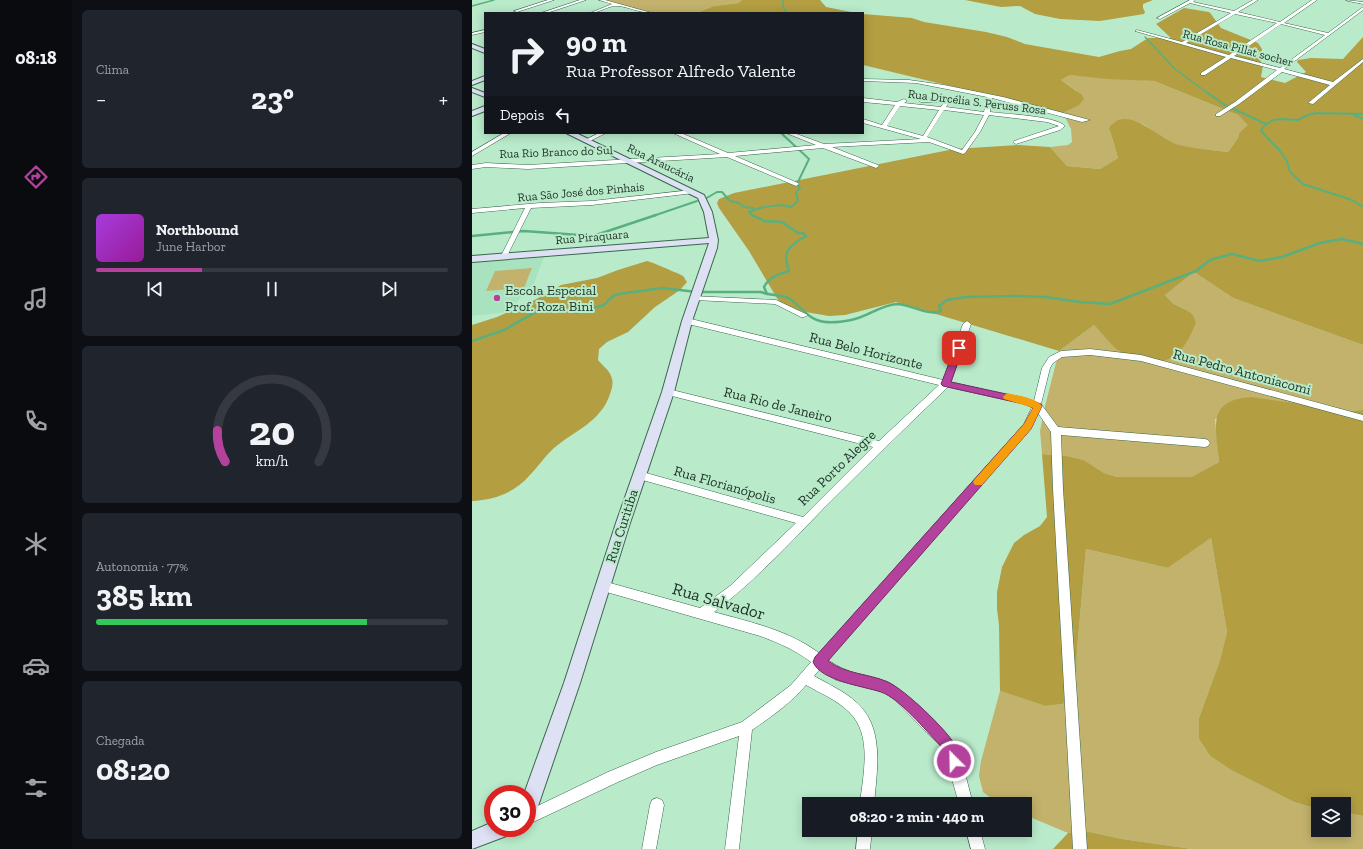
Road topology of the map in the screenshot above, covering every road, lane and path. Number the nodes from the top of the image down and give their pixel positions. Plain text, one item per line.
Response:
1 (552, 0) edge
2 (584, 0) edge
3 (601, 0) edge
4 (1256, 0) edge
5 (1314, 0) edge
6 (1348, 0) edge
7 (1191, 1) edge
8 (1363, 3) edge
9 (616, 4) junction
10 (1363, 8) edge
11 (516, 11) dead end
12 (546, 12) edge
13 (595, 12) edge
14 (646, 12) edge
15 (1234, 12) junction
16 (1159, 18) dead end
17 (1282, 23) junction
18 (484, 31) edge
19 (1137, 31) dead end
20 (472, 34) edge
21 (1328, 34) junction
22 (1183, 43) junction
23 (472, 46) edge
24 (484, 51) edge
25 (1231, 56) junction
26 (1363, 60) edge
27 (1281, 70) junction
28 (1203, 74) dead end
29 (484, 78) edge
30 (864, 80) edge
31 (472, 83) edge
32 (1333, 84) junction
33 (472, 90) edge
34 (484, 95) edge
35 (990, 96) junction
36 (864, 100) edge
37 (900, 103) junction
38 (1311, 103) dead end
39 (484, 108) edge
40 (943, 108) junction
41 (472, 114) edge
42 (988, 114) junction
43 (1218, 115) dead end
44 (1088, 120) dead end
45 (864, 121) edge
46 (884, 126) junction
47 (506, 134) edge
48 (572, 134) edge
49 (601, 134) edge
50 (678, 134) edge
51 (792, 134) edge
52 (926, 139) junction
53 (586, 141) junction
54 (1016, 142) dead end
55 (824, 146) junction
56 (472, 154) edge
57 (728, 155) junction
58 (628, 161) junction
59 (876, 166) dead end
60 (472, 167) edge
61 (796, 184) dead end
62 (692, 192) junction
63 (529, 206) junction
64 (472, 211) edge
65 (714, 240) junction
66 (504, 256) junction
67 (472, 259) edge
68 (695, 298) junction
69 (804, 315) dead end
70 (687, 321) junction
71 (967, 324) dead end
72 (946, 384) junction
73 (668, 392) junction
74 (1038, 406) junction
75 (1363, 418) edge
76 (1056, 431) junction
77 (1205, 443) dead end
78 (881, 445) junction
79 (639, 475) junction
80 (803, 521) junction
81 (603, 586) junction
82 (701, 614) junction
83 (819, 662) junction
84 (805, 678) junction
85 (746, 727) junction
86 (536, 785) edge
87 (867, 797) edge
88 (964, 797) edge
89 (657, 805) dead end
90 (536, 814) edge
91 (484, 835) edge
92 (864, 837) edge
93 (975, 837) edge
94 (472, 840) edge
95 (649, 849) edge
96 (732, 849) edge
97 (863, 849) edge
98 (978, 849) edge
99 (1080, 849) edge

1 - 11 street
2 - 12 street
3 - 9 street
4 - 15 street
5 - 17 street
6 - 8 street
7 - 15 street
7 - 16 street
9 - 13 street
9 - 14 street
10 - 21 street
15 - 17 street
15 - 22 street
17 - 21 street
17 - 25 street
18 - 20 street
19 - 22 street, Rua Rosa Pillat socher
21 - 27 street
22 - 25 street, Rua Rosa Pillat socher
23 - 24 street
25 - 27 street, Rua Rosa Pillat socher
25 - 28 street
26 - 32 street
27 - 32 street, Rua Rosa Pillat socher
27 - 43 street
29 - 31 street
30 - 35 street
32 - 38 street
33 - 34 street
35 - 42 street
35 - 44 street
36 - 37 street, Rua Dircélia S. Peruss Rosa
37 - 40 street, Rua Dircélia S. Peruss Rosa
37 - 40 street
37 - 46 street
39 - 41 street
40 - 42 street, Rua Dircélia S. Peruss Rosa
40 - 52 street
42 - 52 street
42 - 54 street, Rua Dircélia S. Peruss Rosa
45 - 46 street
46 - 52 street
47 - 56 street
48 - 53 street, Rua Araucária
49 - 53 street
50 - 57 street
51 - 55 street
52 - 55 street, Rua Rio Branco do Sul
53 - 58 street, Rua Araucária
55 - 57 street, Rua Rio Branco do Sul
55 - 59 street
57 - 58 street, Rua Rio Branco do Sul
57 - 61 street
58 - 60 street, Rua Rio Branco do Sul
58 - 62 street, Rua Araucária
62 - 63 street, Rua São José dos Pinhais
62 - 65 street, Rua Araucária
63 - 64 street, Rua São José dos Pinhais
63 - 66 street
65 - 66 street, Rua Piraquara
65 - 68 street, Rua Curitiba
66 - 67 street, Rua Piraquara
68 - 69 street
68 - 70 street, Rua Curitiba
70 - 72 street, Rua Belo Horizonte
70 - 73 street, Rua Curitiba
71 - 72 street, Rua Porto Alegre
72 - 74 street, Rua Belo Horizonte
72 - 78 street, Rua Porto Alegre
73 - 78 street, Rua Rio de Janeiro
73 - 79 street, Rua Curitiba
74 - 75 street, Rua Pedro Antoniacomi
74 - 76 street
74 - 83 street, Rua Pedro Antoniacomi
76 - 77 street
76 - 99 street
78 - 80 street, Rua Porto Alegre
79 - 80 street, Rua Florianópolis
79 - 81 street, Rua Curitiba
80 - 82 street, Rua Porto Alegre
81 - 82 street, Rua Salvador
81 - 86 street, Rua Curitiba
82 - 83 street, Rua Salvador
83 - 84 street, Rua Pedro Antoniacomi
83 - 88 street, Rua Salvador
84 - 85 street, Rua Pedro Antoniacomi
84 - 87 street
85 - 90 street, Rua Pedro Antoniacomi
85 - 96 street
89 - 95 street
91 - 94 street
92 - 97 street
93 - 98 street

